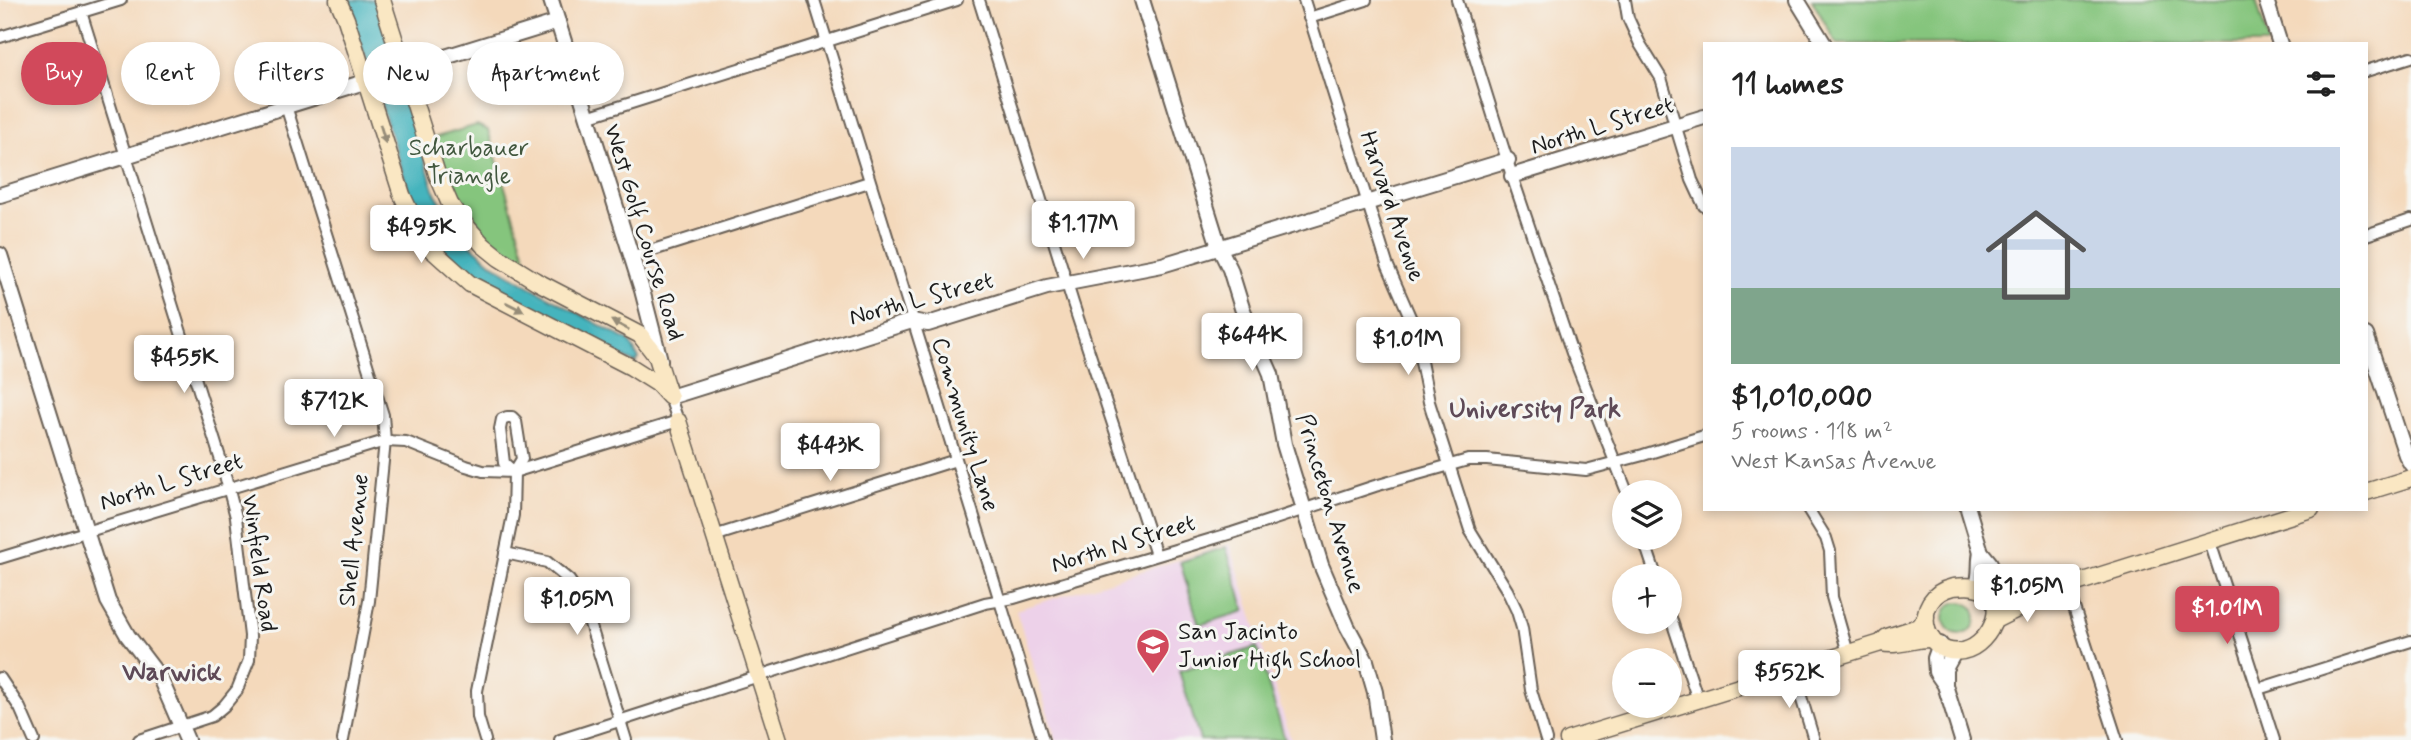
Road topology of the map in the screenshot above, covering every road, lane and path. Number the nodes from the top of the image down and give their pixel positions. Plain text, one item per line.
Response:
1 (121, 0) edge
2 (338, 0) edge
3 (382, 0) edge
4 (551, 0) edge
5 (814, 0) edge
6 (957, 0) edge
7 (979, 0) edge
8 (1142, 0) edge
9 (1304, 0) edge
10 (1366, 0) edge
11 (1457, 0) edge
12 (1625, 0) edge
13 (1797, 0) edge
14 (2266, 0) edge
15 (81, 12) junction
16 (1309, 18) junction
17 (558, 22) junction
18 (0, 37) edge
19 (393, 42) edge
20 (1823, 42) edge
21 (2279, 42) edge
22 (827, 43) junction
23 (453, 55) edge
24 (2411, 57) edge
25 (363, 65) edge
26 (2368, 70) edge
27 (363, 83) edge
28 (376, 105) edge
29 (413, 105) edge
30 (286, 106) junction
31 (587, 117) junction
32 (1703, 117) edge
33 (1676, 126) junction
34 (126, 156) junction
35 (1508, 160) junction
36 (1512, 176) junction
37 (869, 182) junction
38 (0, 195) edge
39 (1367, 203) junction
40 (1703, 204) edge
41 (2411, 220) edge
42 (2368, 234) edge
43 (1219, 247) junction
44 (0, 255) edge
45 (631, 257) junction
46 (1067, 282) junction
47 (912, 321) junction
48 (2368, 341) edge
49 (670, 397) junction
50 (678, 421) junction
51 (1703, 436) edge
52 (384, 441) junction
53 (956, 460) junction
54 (1617, 461) junction
55 (2411, 464) edge
56 (1449, 466) junction
57 (514, 472) junction
58 (2411, 478) edge
59 (1623, 480) edge
60 (228, 487) junction
61 (2368, 491) edge
62 (1304, 508) junction
63 (1809, 511) edge
64 (1969, 511) edge
65 (2305, 511) edge
66 (87, 531) junction
67 (714, 536) junction
68 (2210, 542) junction
69 (1981, 552) junction
70 (505, 553) junction
71 (1156, 555) junction
72 (0, 558) edge
73 (2067, 586) junction
74 (1976, 587) junction
75 (2032, 595) junction
76 (1993, 598) junction
77 (999, 601) junction
78 (1926, 617) junction
79 (1995, 620) junction
80 (1676, 634) edge
81 (2411, 641) edge
82 (1881, 643) junction
83 (1942, 645) junction
84 (1847, 653) junction
85 (1793, 670) junction
86 (0, 678) edge
87 (759, 678) junction
88 (2259, 689) junction
89 (1698, 700) junction
90 (620, 721) junction
91 (184, 733) edge
92 (1040, 739) edge
93 (34, 740) edge
94 (139, 740) edge
95 (344, 740) edge
96 (485, 740) edge
97 (559, 740) edge
98 (626, 740) edge
99 (779, 740) edge
100 (1382, 740) edge
101 (1546, 740) edge
102 (1569, 740) edge
103 (1814, 740) edge
104 (1962, 740) edge
105 (2117, 740) edge
106 (2274, 740) edge

1 - 15 street
2 - 25 main road
3 - 19 main road
4 - 17 street, West Golf Course Road
5 - 22 street, Community Lane
6 - 22 street
7 - 46 street
8 - 43 street, Princeton Avenue
9 - 16 street, Harvard Avenue
10 - 16 street
11 - 35 street
12 - 33 street
13 - 20 street
14 - 21 street
15 - 18 street
15 - 34 street, Winfield Road
16 - 39 street, Harvard Avenue
17 - 23 street
17 - 31 street, West Golf Course Road
22 - 31 street
22 - 37 street, Community Lane
24 - 26 street
27 - 30 street
28 -> 49 main road
49 -> 29 main road
30 - 34 street
30 - 52 street, Shell Avenue
31 - 45 street, West Golf Course Road
32 - 33 street, North L Street
33 - 36 street, North L Street
33 - 40 street
34 - 38 street
34 - 60 street, Winfield Road
35 - 36 street
35 - 39 street, North L Street
36 - 54 street
37 - 45 street
37 - 47 street, Community Lane
39 - 43 street, North L Street
39 - 56 street, Harvard Avenue
41 - 42 street
43 - 46 street, North L Street
43 - 62 street, Princeton Avenue
44 - 66 street
45 - 49 street, West Golf Course Road
46 - 47 street, North L Street
46 - 71 street
47 - 49 street, North L Street
47 - 53 street, Community Lane
48 - 55 street
49 - 50 street
50 - 57 street, North L Street
50 - 67 main road
51 - 54 street, North N Street
52 - 57 street, North L Street
52 - 60 street, North L Street
52 - 95 street, Shell Avenue
53 - 67 street
53 - 77 street, Community Lane
54 - 56 street, North N Street
54 - 59 street
56 - 62 street, North N Street
56 - 101 street, Harvard Avenue
57 - 70 street
58 - 61 main road
60 - 66 street, North L Street
60 - 91 street, Winfield Road
62 - 71 street, North N Street
62 - 100 street, Princeton Avenue
63 - 84 street
64 - 69 street
65 - 68 main road
66 - 72 street, North L Street
66 - 91 street
67 - 87 main road
68 - 73 main road
68 - 88 street
69 - 74 street
69 - 76 street
70 - 90 street
70 - 96 street
71 - 77 street, North N Street
73 - 75 main road
73 - 105 street
74 - 76 main road
74 - 78 main road
75 - 76 main road
75 - 79 main road
76 - 79 main road
77 - 87 street, North N Street
77 - 92 street, Community Lane
78 - 82 main road
78 - 83 main road
79 - 83 main road
80 - 89 street
81 - 88 street
82 - 83 main road
82 - 84 main road
83 - 104 street
84 - 85 main road
85 - 89 main road
85 - 103 street
86 - 93 street
87 - 90 street, North N Street
87 - 99 main road
88 - 106 street
89 - 102 main road
90 - 97 street, North N Street
90 - 98 street
91 - 94 street, Winfield Road

